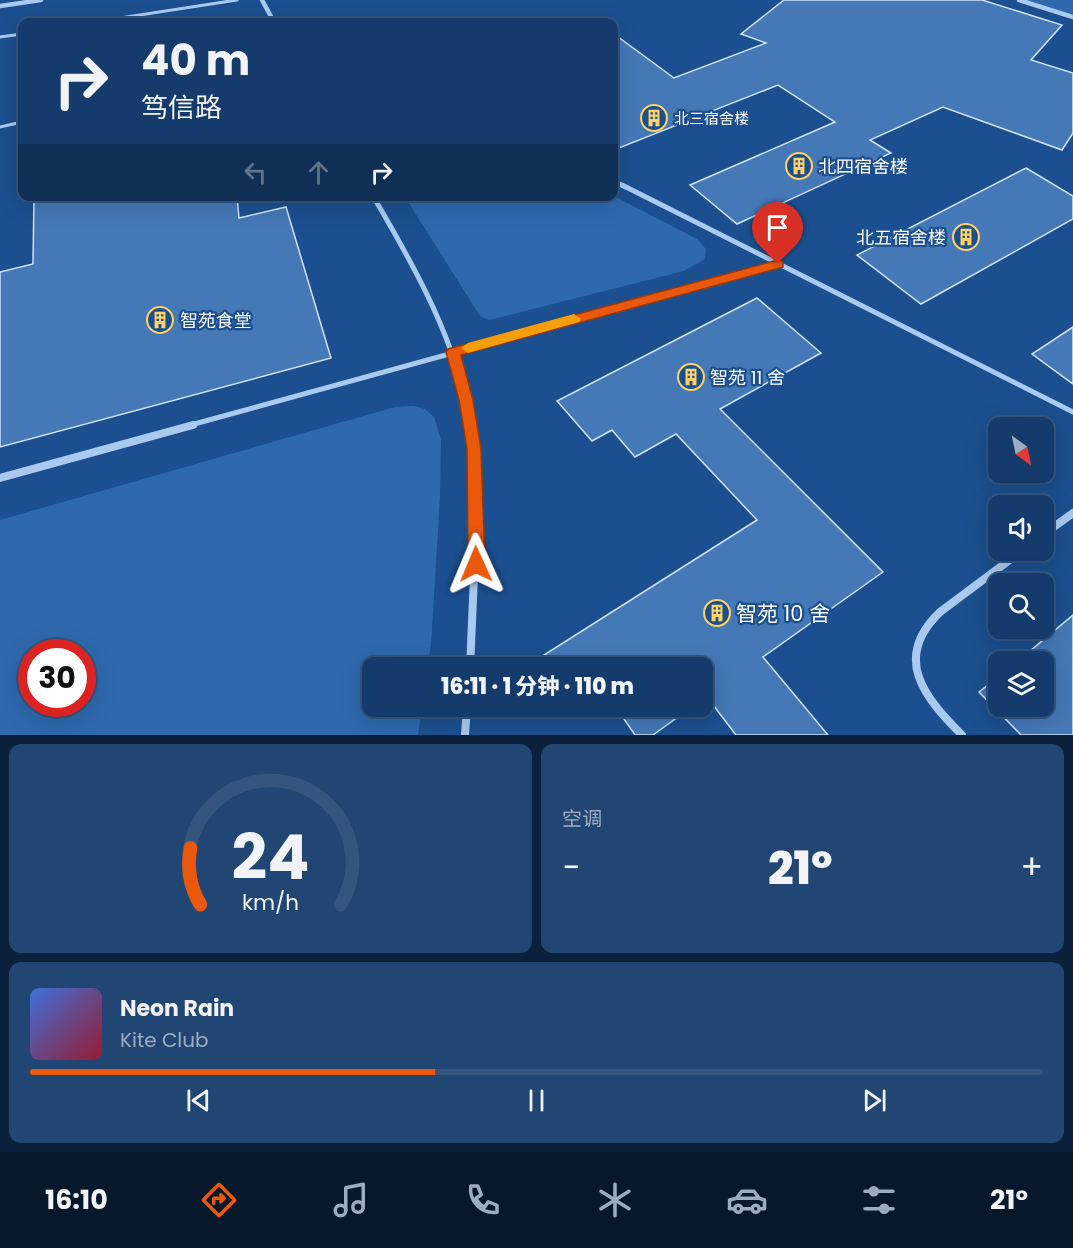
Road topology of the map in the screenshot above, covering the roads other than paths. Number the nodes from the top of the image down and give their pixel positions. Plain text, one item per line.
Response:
1 (41, 0) edge
2 (237, 0) edge
3 (262, 0) edge
4 (1019, 0) edge
5 (0, 6) edge
6 (1073, 17) edge
7 (120, 18) edge
8 (272, 18) edge
9 (18, 35) edge
10 (0, 37) edge
11 (18, 124) edge
12 (0, 127) edge
13 (618, 183) edge
14 (376, 201) edge
15 (778, 264) junction
16 (453, 352) junction
17 (1073, 412) edge
18 (0, 478) edge
19 (1073, 513) edge
20 (1054, 527) edge
21 (1008, 561) edge
22 (471, 657) edge
23 (466, 717) edge
24 (465, 735) edge
25 (962, 735) edge

1 - 5 street
2 - 7 lane
3 - 8 street
4 - 6 street
9 - 10 lane
11 - 12 lane
13 - 15 street
14 - 16 street
15 - 16 street
15 - 17 street
16 - 18 street
16 - 22 street
19 - 20 street
21 - 25 street
23 - 24 street

